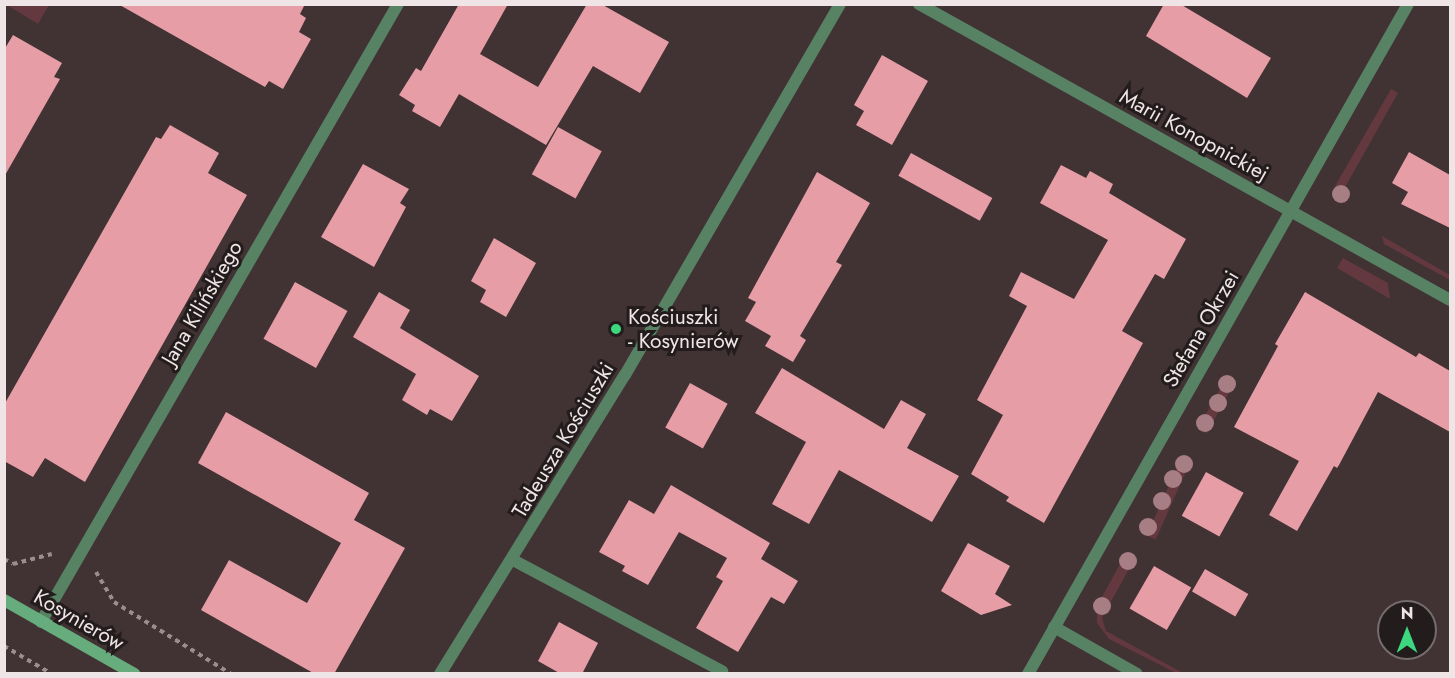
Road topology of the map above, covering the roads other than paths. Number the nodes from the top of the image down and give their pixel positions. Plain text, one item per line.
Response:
1 (398, 4) edge
2 (840, 4) edge
3 (919, 4) edge
4 (1408, 4) edge
5 (1290, 211) junction
6 (1450, 300) edge
7 (513, 560) junction
8 (4, 600) edge
9 (41, 622) junction
10 (1054, 627) junction
11 (722, 671) dead end
12 (134, 674) edge
13 (440, 674) edge
14 (1028, 674) edge
15 (1137, 674) edge

1 - 9 street, Jana Kilińskiego
2 - 7 street, Tadeusza Kościuszki
3 - 5 street, Marii Konopnickiej
4 - 5 street, Stefana Okrzei
5 - 6 street, Marii Konopnickiej
5 - 10 street, Stefana Okrzei
7 - 11 street
7 - 13 street, Tadeusza Kościuszki
8 - 9 main road, Kosynierów
9 - 12 main road, Kosynierów
10 - 14 street, Stefana Okrzei
10 - 15 street

